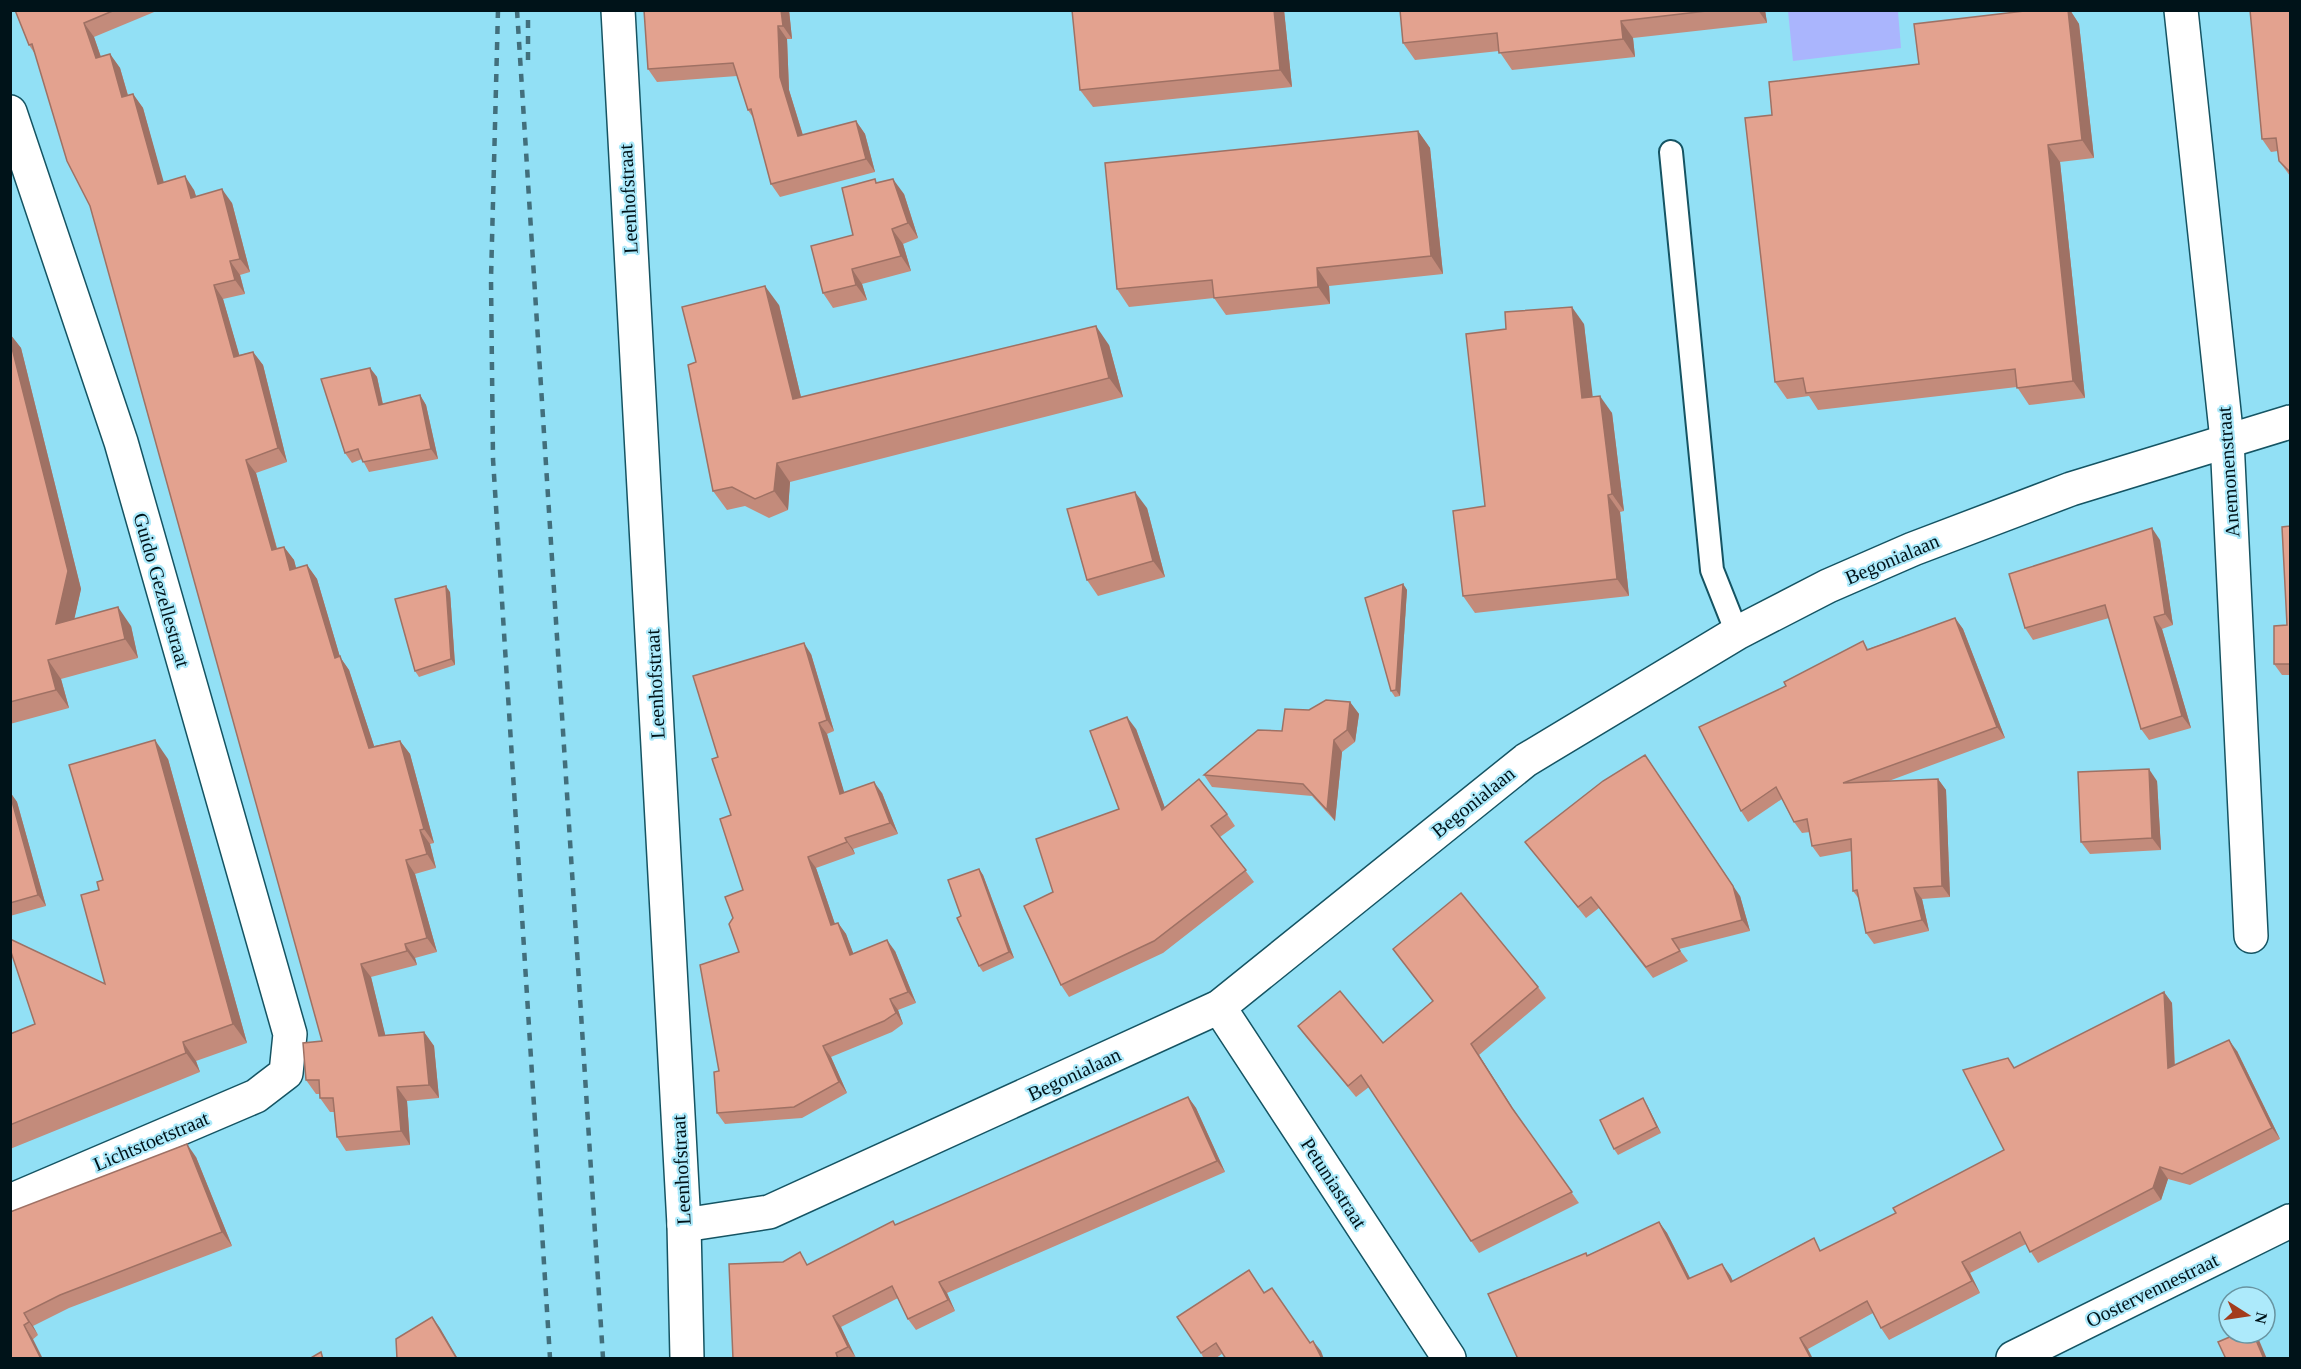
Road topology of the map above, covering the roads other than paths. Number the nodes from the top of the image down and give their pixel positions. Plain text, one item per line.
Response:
1 (618, 10) edge
2 (2181, 10) edge
3 (10, 112) edge
4 (1671, 152) dead end
5 (2290, 422) edge
6 (2228, 440) junction
7 (1737, 633) junction
8 (2251, 936) dead end
9 (1219, 1007) junction
10 (286, 1073) joint
11 (10, 1201) edge
12 (2290, 1221) edge
13 (684, 1225) junction
14 (687, 1359) edge
15 (1449, 1359) edge
16 (2013, 1359) edge

1 - 13 street, Leenhofstraat
2 - 6 street, Anemonenstraat
3 - 10 street, Guido Gezellestraat
4 - 7 lane
5 - 6 street, Begonialaan
6 - 7 street, Begonialaan
6 - 8 street, Anemonenstraat
7 - 9 street, Begonialaan
9 - 13 street, Begonialaan
9 - 15 street, Petuniastraat
10 - 11 street, Lichtstoetstraat
12 - 16 street, Oostervennestraat
13 - 14 street, Leenhofstraat

